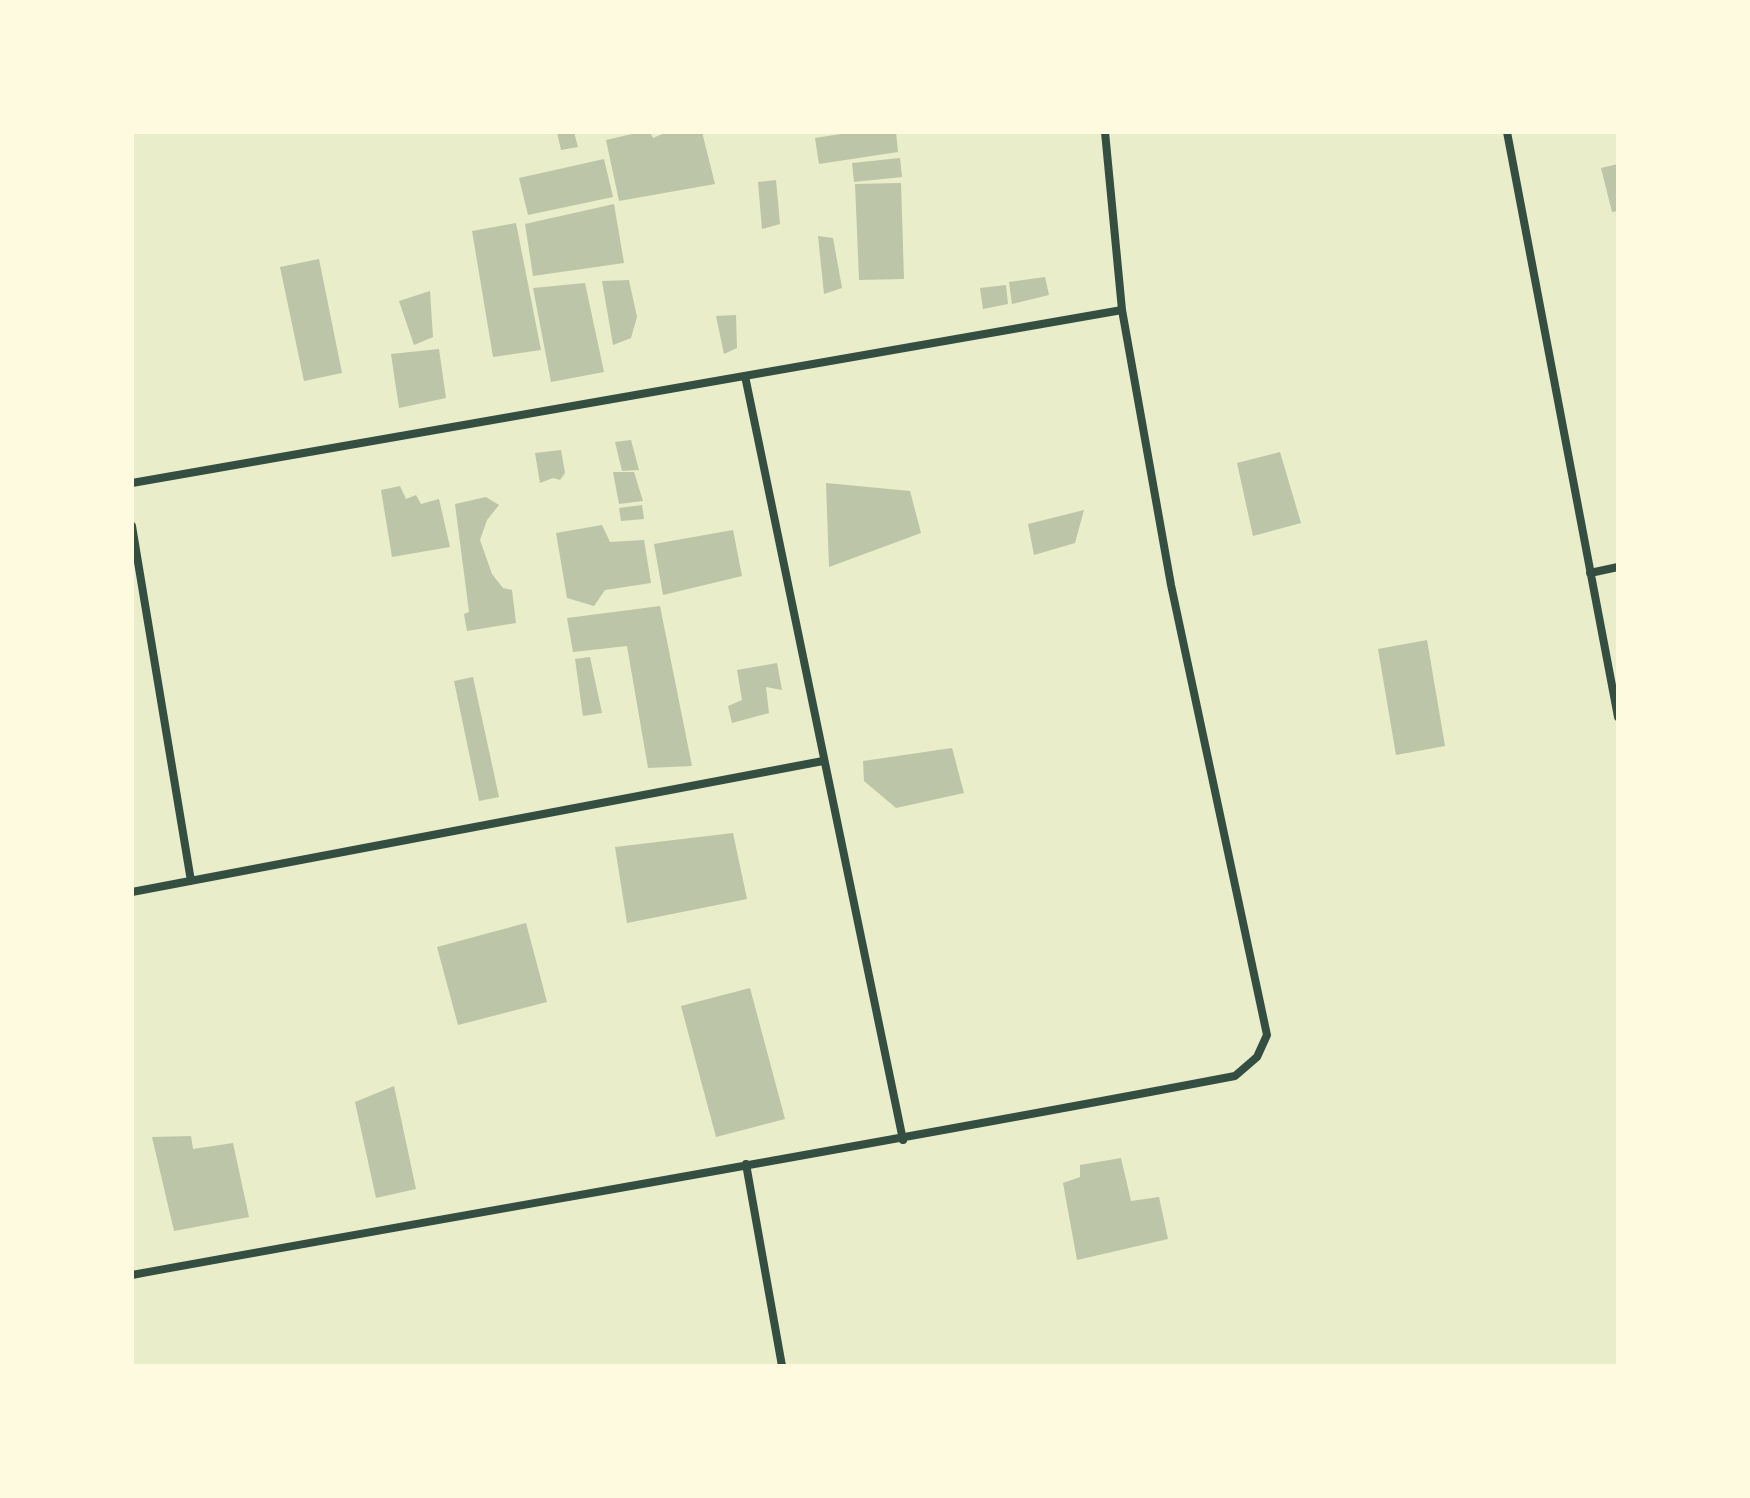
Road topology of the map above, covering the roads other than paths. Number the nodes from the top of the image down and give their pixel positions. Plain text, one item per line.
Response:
1 (1105, 132) edge
2 (1507, 132) edge
3 (1122, 310) junction
4 (745, 376) junction
5 (132, 483) edge
6 (132, 526) edge
7 (1618, 567) edge
8 (1590, 573) junction
9 (1618, 717) edge
10 (823, 761) junction
11 (191, 881) junction
12 (132, 892) edge
13 (903, 1140) junction
14 (746, 1164) junction
15 (132, 1275) edge
16 (782, 1366) edge

1 - 3 street
2 - 8 street
3 - 4 street
3 - 13 street
4 - 5 street
4 - 10 street
6 - 11 street
7 - 8 street
8 - 9 street
10 - 11 street
10 - 13 street
11 - 12 street
13 - 14 street
14 - 15 street
14 - 16 street

